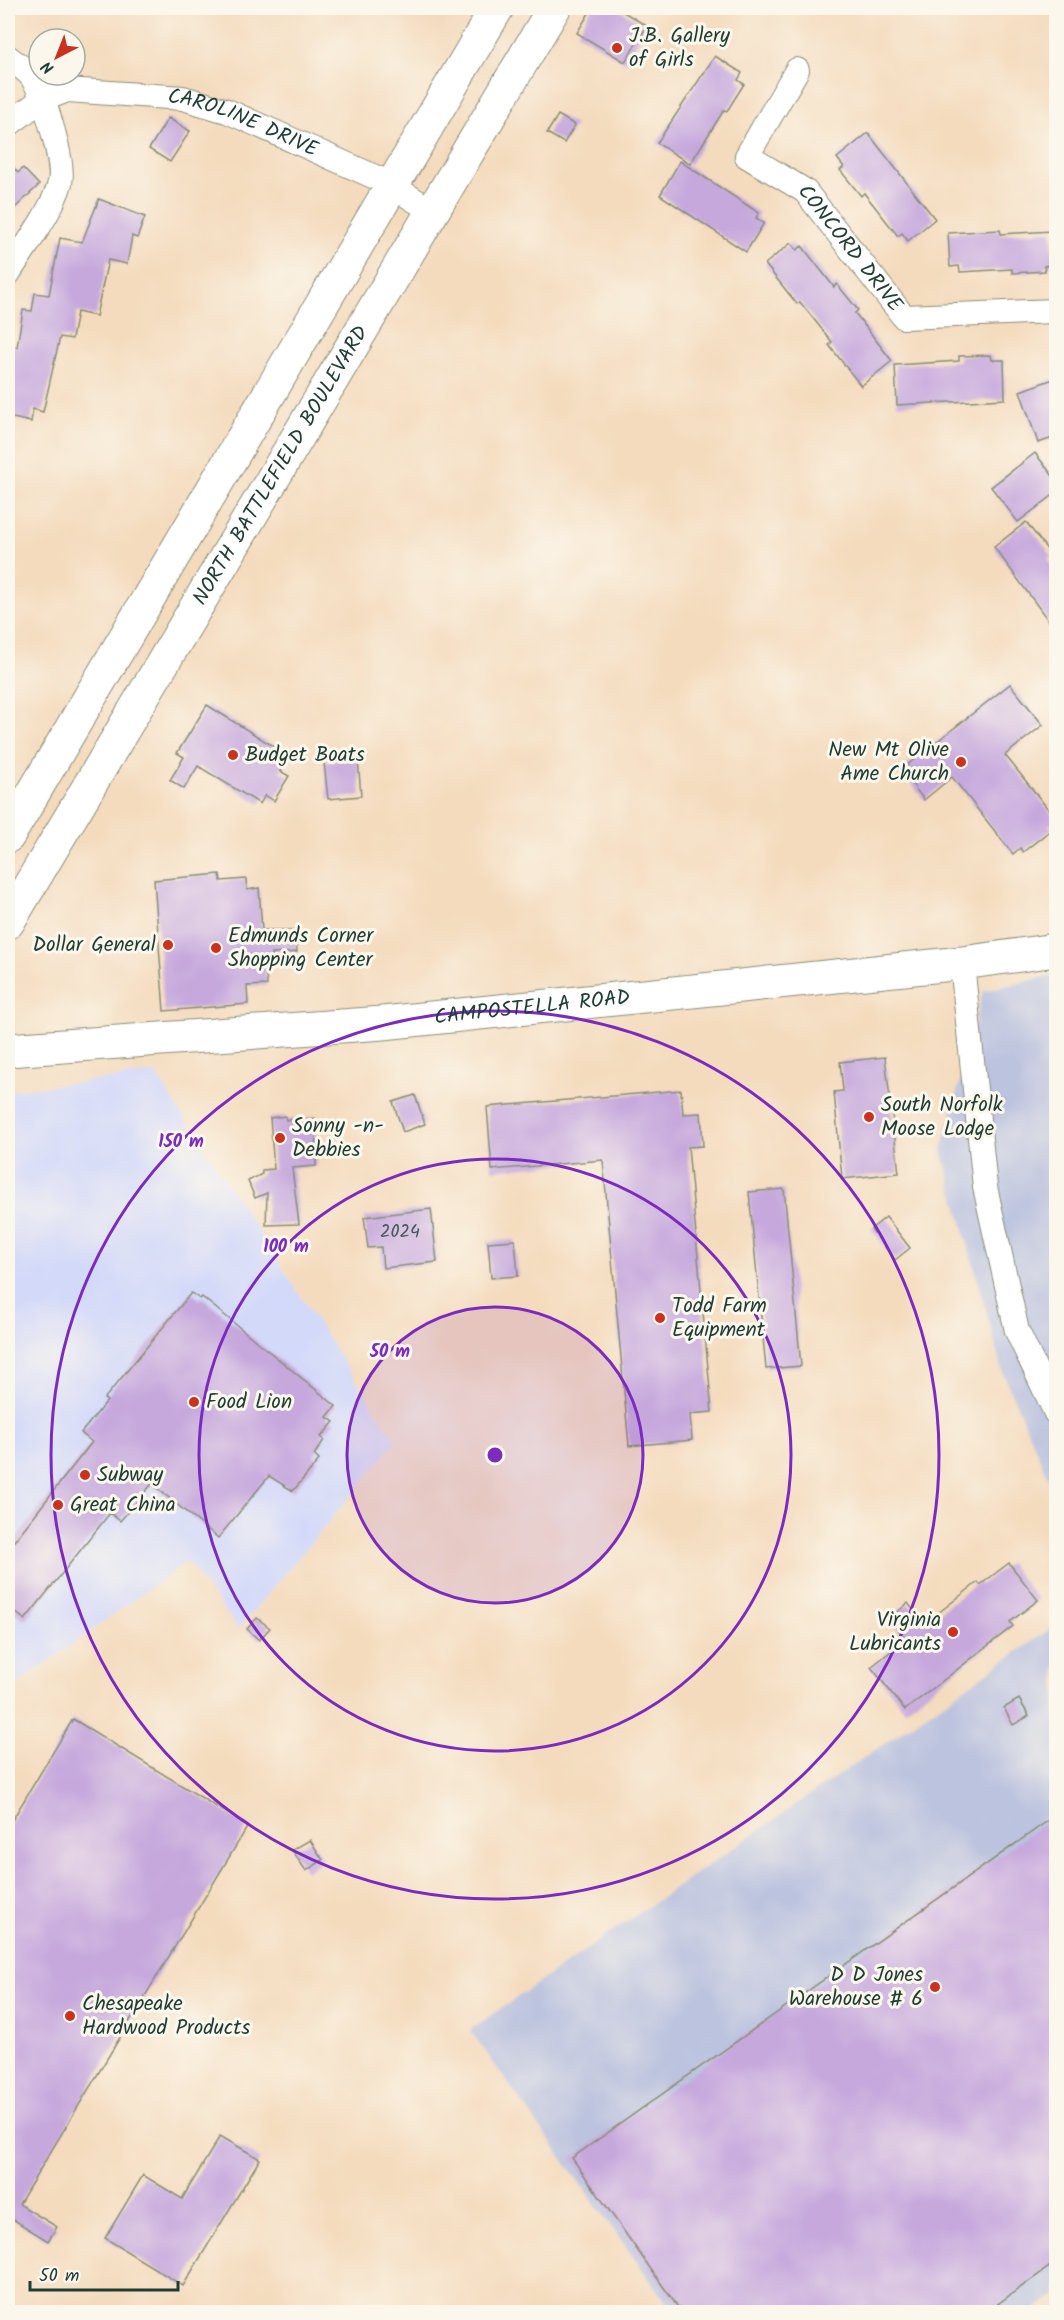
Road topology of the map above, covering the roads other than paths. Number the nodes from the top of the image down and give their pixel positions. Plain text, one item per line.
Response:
1 (497, 8) edge
2 (554, 8) edge
3 (8, 57) edge
4 (797, 70) dead end
5 (41, 100) junction
6 (8, 125) edge
7 (391, 184) junction
8 (432, 211) junction
9 (8, 274) edge
10 (1056, 311) edge
11 (8, 836) edge
12 (8, 922) edge
13 (1056, 950) edge
14 (963, 963) junction
15 (8, 1050) edge
16 (1056, 1413) edge

1 - 7 main road
2 - 8 main road, NORTH BATTLEFIELD BOULEVARD
3 - 5 street
4 - 10 street, CONCORD DRIVE
5 - 6 street, CAROLINE DRIVE
5 - 7 street, CAROLINE DRIVE
5 - 9 street
7 - 8 street, CAROLINE DRIVE
7 - 11 main road
8 - 12 main road, NORTH BATTLEFIELD BOULEVARD
13 - 14 main road, CAMPOSTELLA ROAD
14 - 15 main road, CAMPOSTELLA ROAD
14 - 16 street

